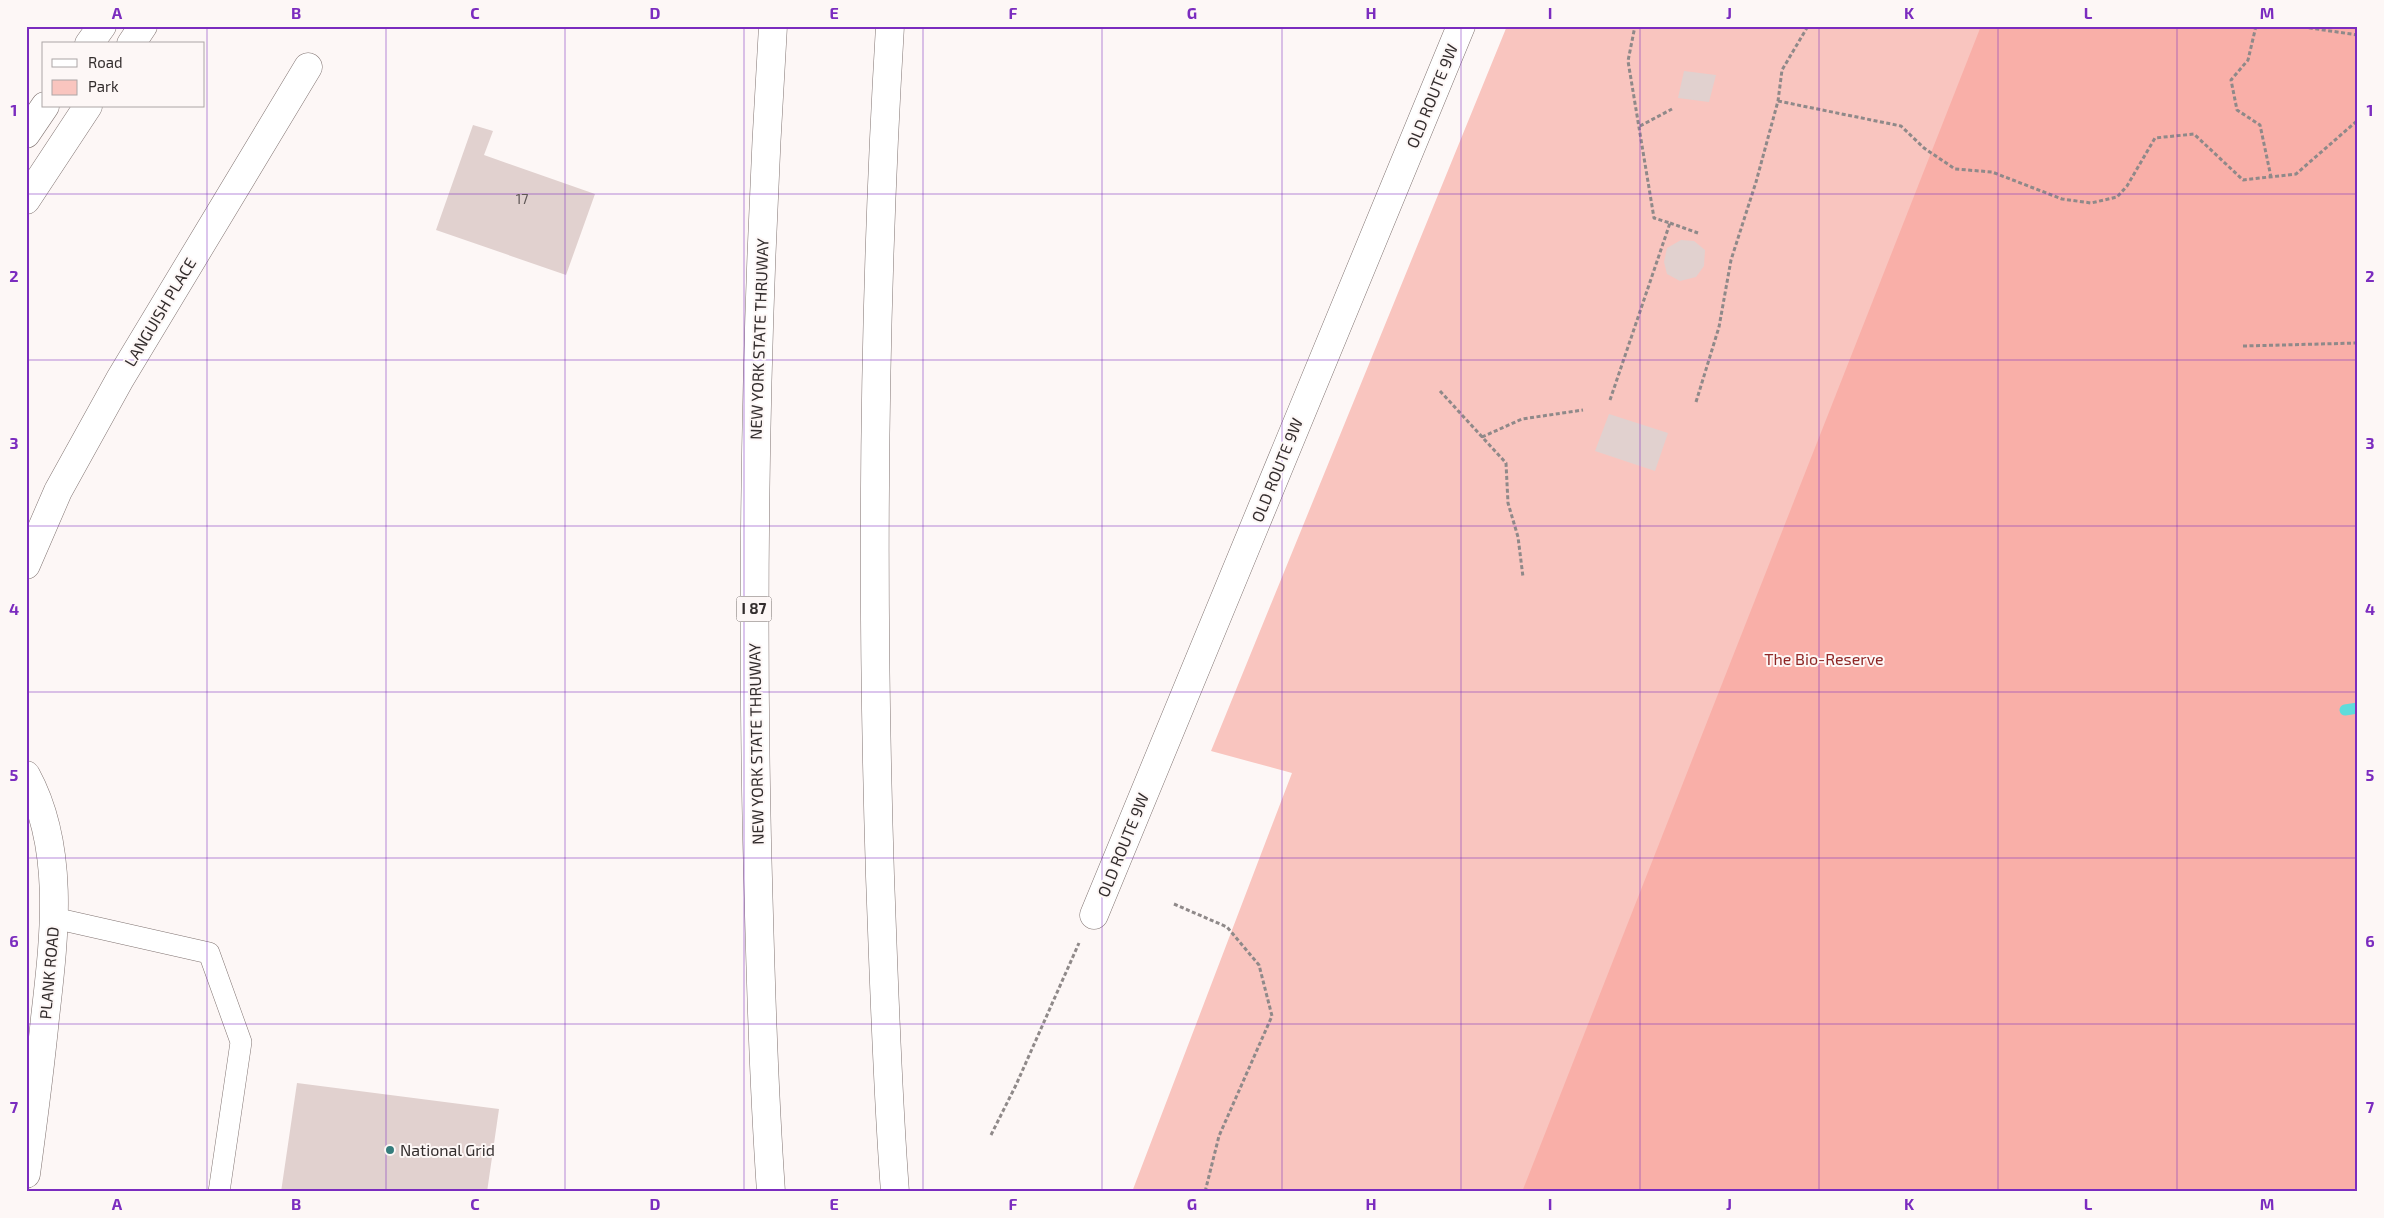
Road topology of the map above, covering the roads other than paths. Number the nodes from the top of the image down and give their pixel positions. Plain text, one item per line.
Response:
1 (102, 26) edge
2 (143, 26) edge
3 (773, 26) edge
4 (890, 26) edge
5 (1461, 26) edge
6 (90, 42) edge
7 (132, 42) edge
8 (308, 67) dead end
9 (44, 108) edge
10 (87, 108) edge
11 (26, 134) edge
12 (26, 200) edge
13 (26, 565) edge
14 (26, 774) edge
15 (1094, 915) road end
16 (54, 918) junction
17 (26, 1174) edge
18 (219, 1192) edge
19 (771, 1192) edge
20 (895, 1192) edge

1 - 6 main road
2 - 7 main road
3 - 19 main road, NEW YORK STATE THRUWAY / I 87
4 - 20 main road
5 - 15 main road, OLD ROUTE 9W
8 - 13 main road, LANGUISH PLACE
9 - 11 main road
10 - 12 main road
14 - 16 main road, PLANK ROAD
16 - 17 main road, PLANK ROAD
16 - 18 lane

